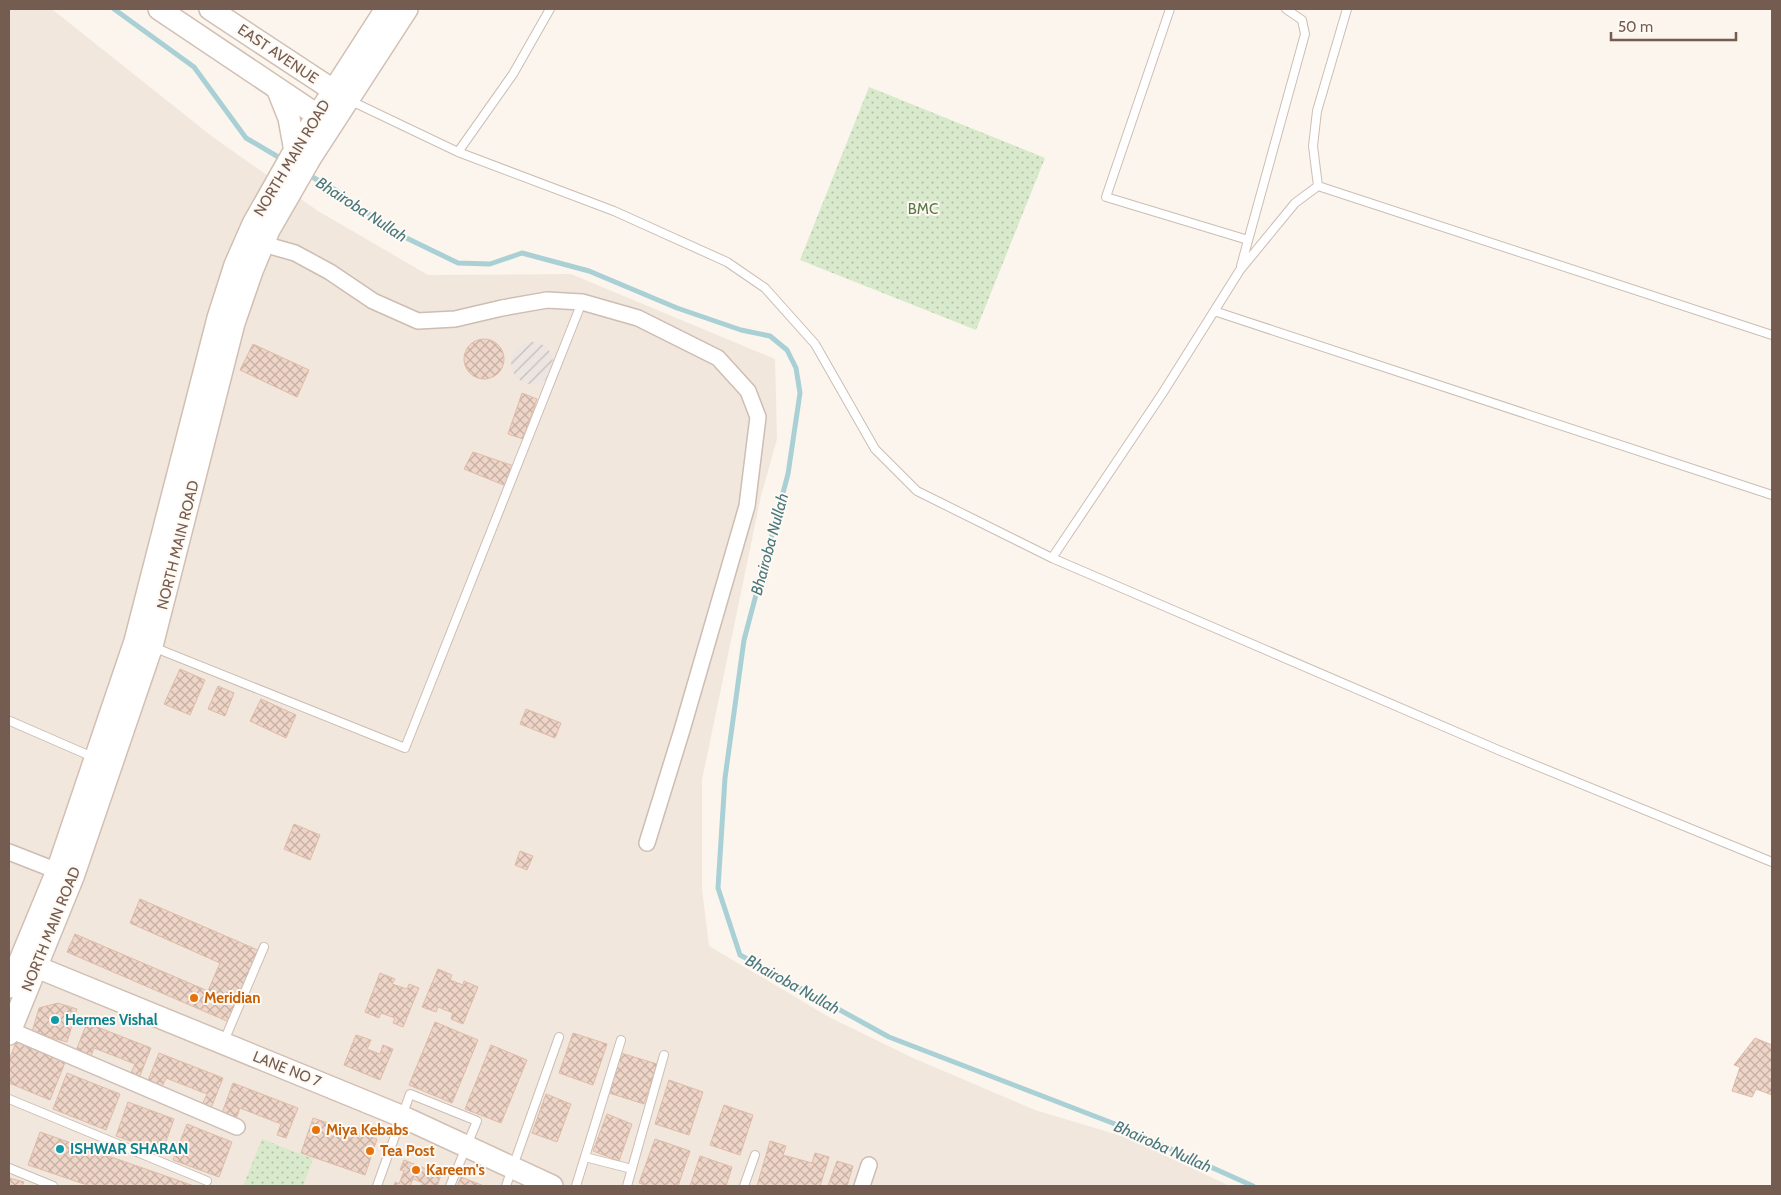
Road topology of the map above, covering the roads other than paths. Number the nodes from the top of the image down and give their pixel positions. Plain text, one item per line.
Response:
1 (210, 9) edge
2 (386, 9) edge
3 (407, 9) edge
4 (550, 9) edge
5 (1170, 9) edge
6 (1286, 9) edge
7 (1347, 9) edge
8 (165, 13) edge
9 (277, 88) junction
10 (341, 88) junction
11 (324, 120) junction
12 (458, 152) junction
13 (299, 154) junction
14 (1318, 186) junction
15 (262, 233) junction
16 (1248, 240) junction
17 (1240, 270) junction
18 (582, 302) junction
19 (1214, 311) junction
20 (1772, 335) edge
21 (1772, 495) edge
22 (1052, 558) junction
23 (152, 646) junction
24 (10, 721) edge
25 (95, 758) junction
26 (647, 842) dead end
27 (9, 852) edge
28 (1772, 862) edge
29 (65, 874) junction
30 (264, 947) dead end
31 (27, 964) junction
32 (9, 987) edge
33 (10, 1032) edge
34 (559, 1036) dead end
35 (621, 1040) dead end
36 (223, 1043) junction
37 (664, 1055) dead end
38 (9, 1099) edge
39 (402, 1116) junction
40 (237, 1127) dead end
41 (466, 1146) junction
42 (755, 1155) dead end
43 (585, 1157) junction
44 (870, 1165) dead end
45 (9, 1168) edge
46 (632, 1169) junction
47 (510, 1177) edge
48 (207, 1181) dead end
49 (53, 1186) edge
50 (377, 1186) edge
51 (450, 1186) edge
52 (552, 1186) edge
53 (576, 1186) edge
54 (627, 1186) edge
55 (744, 1186) edge
56 (862, 1186) edge

1 - 10 main road, EAST AVENUE
2 - 10 main road
3 - 10 main road, NORTH MAIN ROAD
4 - 12 lane
5 - 16 lane
6 - 16 lane
7 - 14 lane
8 - 9 main road, EAST AVENUE
9 - 11 main road, EAST AVENUE
9 - 13 main road, EAST AVENUE
10 - 11 main road, NORTH MAIN ROAD
10 - 12 lane
11 - 13 main road, NORTH MAIN ROAD
12 - 22 lane
13 - 15 main road, NORTH MAIN ROAD
14 - 17 lane
14 - 20 lane
15 - 18 street
15 - 23 main road, NORTH MAIN ROAD
15 - 25 main road, NORTH MAIN ROAD
16 - 17 lane
17 - 19 lane
18 - 23 lane
18 - 26 street
19 - 21 lane
19 - 22 lane
22 - 28 lane
23 - 29 main road, NORTH MAIN ROAD
24 - 25 lane
25 - 29 main road, NORTH MAIN ROAD
27 - 29 street
29 - 31 main road, NORTH MAIN ROAD
30 - 36 lane
31 - 32 main road, NORTH MAIN ROAD
31 - 33 main road, NORTH MAIN ROAD
31 - 36 main road, LANE NO 7
33 - 40 street
34 - 47 lane
35 - 43 lane
36 - 39 main road, LANE NO 7
37 - 46 lane
38 - 48 lane
39 - 41 main road, LANE NO 7
39 - 50 lane
41 - 47 main road, LANE NO 7
41 - 51 lane
42 - 55 lane
43 - 46 lane
43 - 53 lane
44 - 56 street
45 - 49 lane
46 - 54 lane
47 - 52 main road, LANE NO 7

